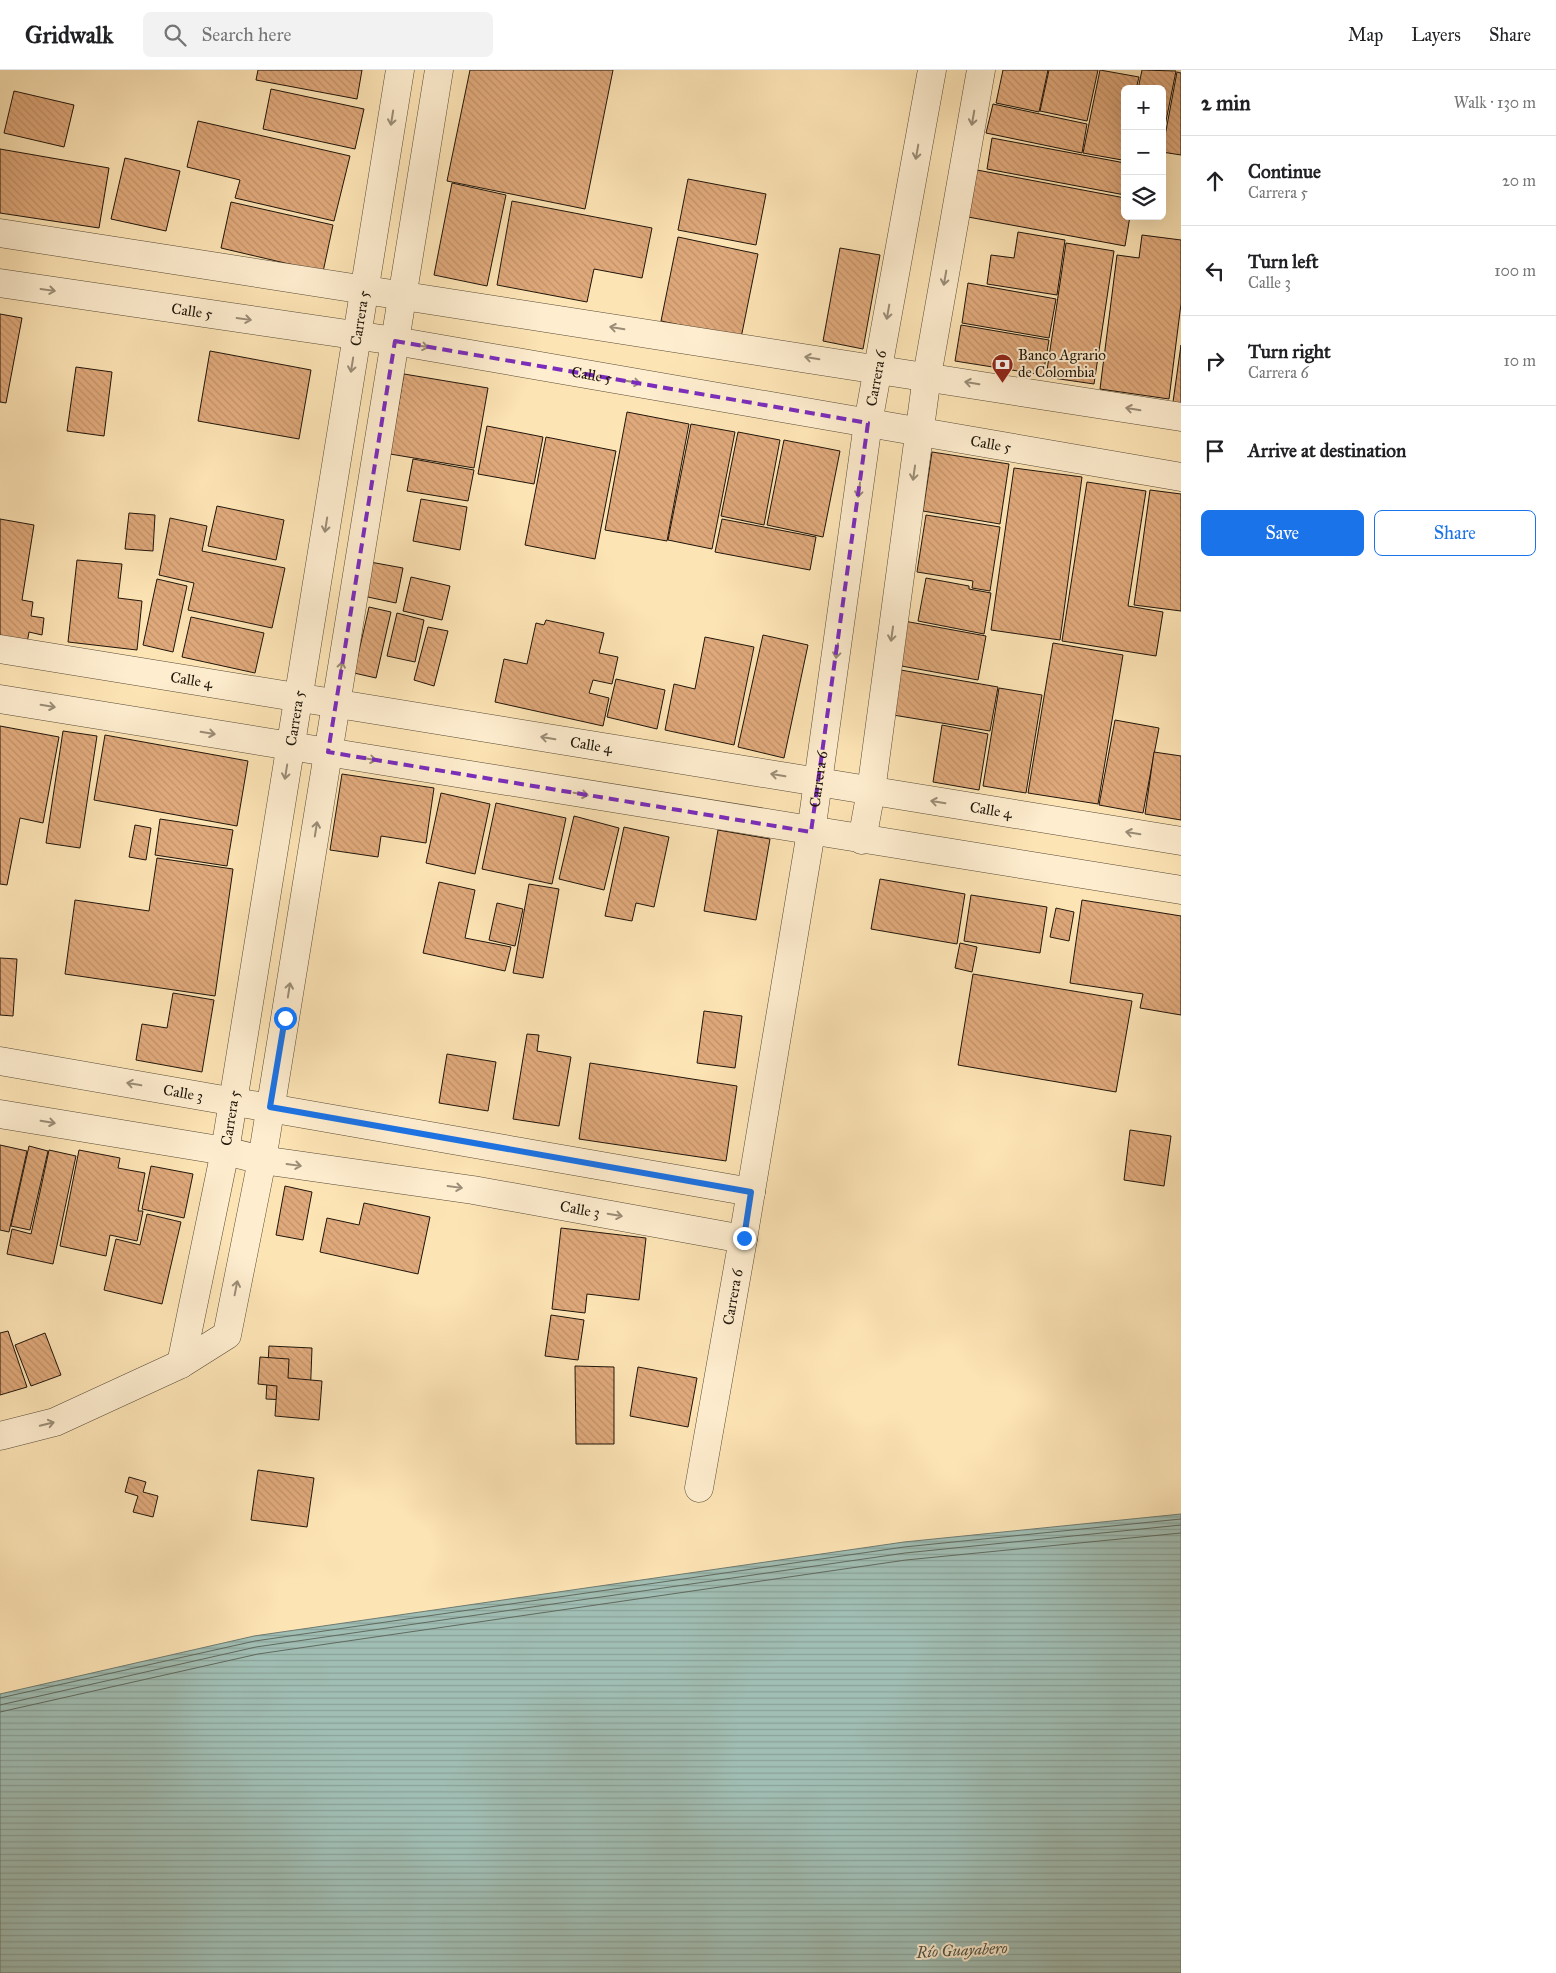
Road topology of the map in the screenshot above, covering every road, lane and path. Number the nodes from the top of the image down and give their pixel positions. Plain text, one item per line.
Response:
1 (400, 70) edge
2 (439, 70) edge
3 (932, 70) edge
4 (982, 70) edge
5 (0, 233) edge
6 (0, 283) edge
7 (364, 289) junction
8 (402, 294) junction
9 (356, 336) junction
10 (395, 342) junction
11 (878, 368) junction
12 (927, 376) junction
13 (1181, 417) edge
14 (868, 423) junction
15 (920, 431) junction
16 (1181, 477) edge
17 (0, 649) edge
18 (298, 698) junction
19 (0, 699) edge
20 (336, 704) junction
21 (290, 746) junction
22 (328, 752) junction
23 (818, 782) junction
24 (871, 791) junction
25 (811, 832) junction
26 (862, 840) junction
27 (1181, 841) edge
28 (1181, 890) edge
29 (0, 1061) edge
30 (233, 1101) junction
31 (270, 1107) junction
32 (0, 1114) edge
33 (225, 1150) junction
34 (262, 1160) junction
35 (751, 1192) junction
36 (744, 1238) junction
37 (181, 1364) junction
38 (0, 1436) edge
39 (699, 1488) dead end

1 -> 7 street, Carrera 5
2 - 8 street
3 -> 11 street, Carrera 6
4 -> 12 street
5 - 7 street
6 -> 9 street, Calle 5
7 - 8 street
7 - 9 street, Carrera 5
8 - 10 street
11 -> 8 street
9 - 10 street, Calle 5
9 -> 18 street, Carrera 5
10 -> 14 street, Calle 5
20 -> 10 street
11 - 12 street
11 - 14 street, Carrera 6
13 -> 12 street
12 - 15 street
14 - 15 street, Calle 5
14 -> 23 street, Carrera 6
15 - 16 street, Calle 5
15 -> 24 street
17 - 18 street, Calle 4
18 - 20 street, Calle 4
18 - 21 street, Carrera 5
19 -> 21 street
20 - 22 street
23 -> 20 street, Calle 4
21 - 22 street
21 -> 30 street, Carrera 5
22 -> 25 street
31 -> 22 street
23 - 24 street, Calle 4
23 - 25 street, Carrera 6
24 - 26 street
27 -> 24 street, Calle 4
25 - 26 street
25 - 35 street, Carrera 6
26 - 28 street
30 -> 29 street, Calle 3
30 - 31 street, Calle 3
30 - 33 street, Carrera 5
31 - 34 street
31 - 35 street, Calle 3
32 -> 33 street, Calle 3
33 - 34 street, Calle 3
33 - 37 street, Carrera 5
34 -> 36 street, Calle 3
37 -> 34 street
35 - 36 street, Carrera 6
36 - 39 street, Carrera 6
38 -> 37 street

